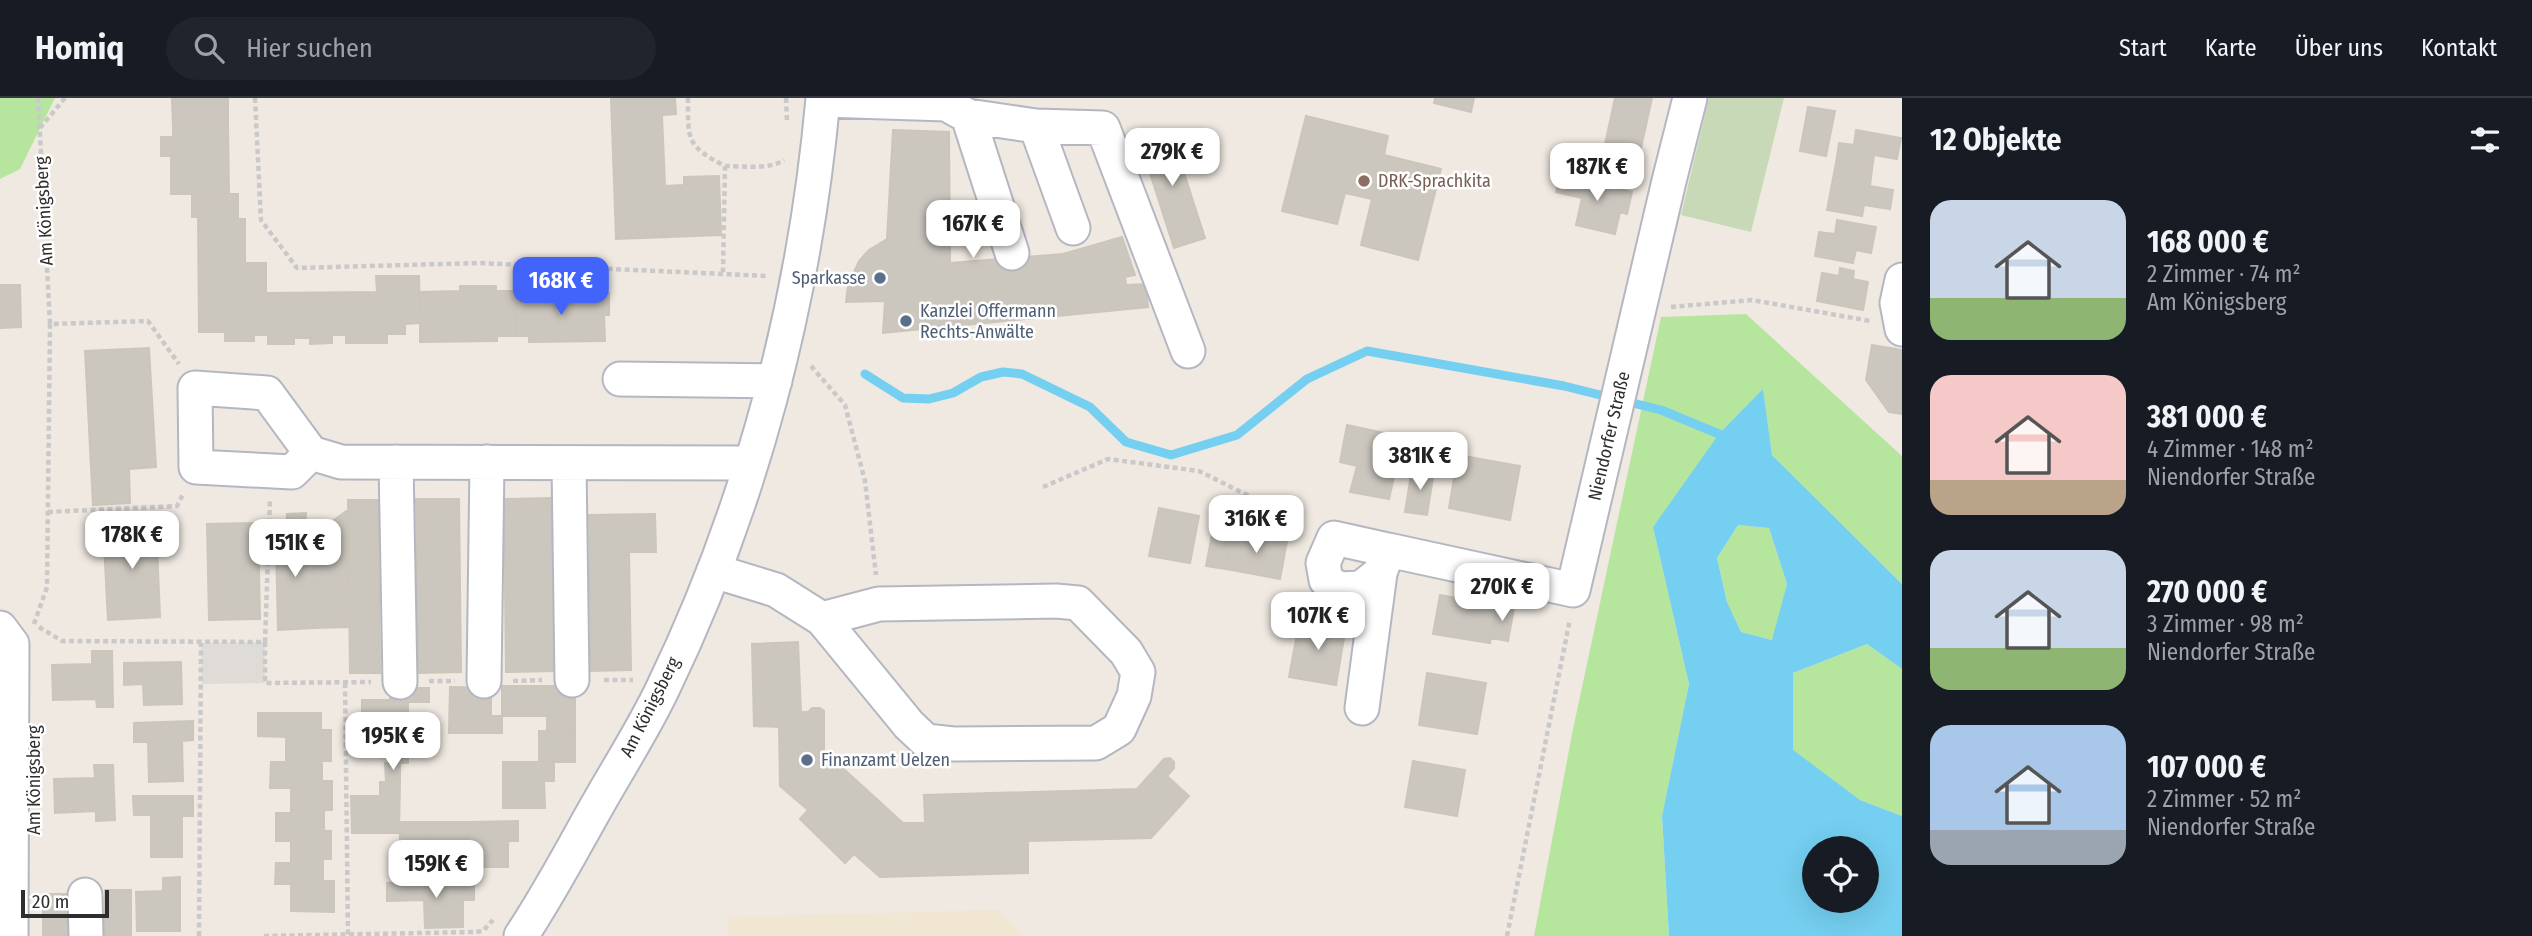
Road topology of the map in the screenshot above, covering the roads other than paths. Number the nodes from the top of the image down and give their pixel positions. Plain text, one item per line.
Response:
1 (1690, 98) edge
2 (823, 99) edge
3 (956, 106) edge
4 (1036, 126) junction
5 (1073, 228) dead end
6 (1012, 253) dead end
7 (1188, 351) dead end
8 (620, 379) dead end
9 (775, 381) junction
10 (311, 453) junction
11 (396, 462) junction
12 (487, 462) junction
13 (569, 463) junction
14 (751, 463) junction
15 (715, 571) junction
16 (822, 619) junction
17 (11, 626) edge
18 (572, 680) road end
19 (484, 681) road end
20 (400, 682) road end
21 (1362, 708) dead end
22 (85, 895) dead end
23 (523, 933) edge
24 (10, 936) edge
25 (86, 936) edge

1 - 21 street, Niendorfer Straße
2 - 3 street
2 - 9 street, Am Königsberg
3 - 4 street
3 - 6 street
4 - 5 street
4 - 7 street
8 - 9 street
9 - 14 street, Am Königsberg
10 - 10 street
10 - 11 street
11 - 12 street
11 - 20 street
12 - 13 street
12 - 19 street
13 - 14 street
13 - 18 street
14 - 15 street, Am Königsberg
15 - 16 street
15 - 23 street, Am Königsberg
16 - 16 street
17 - 24 street
22 - 25 street

